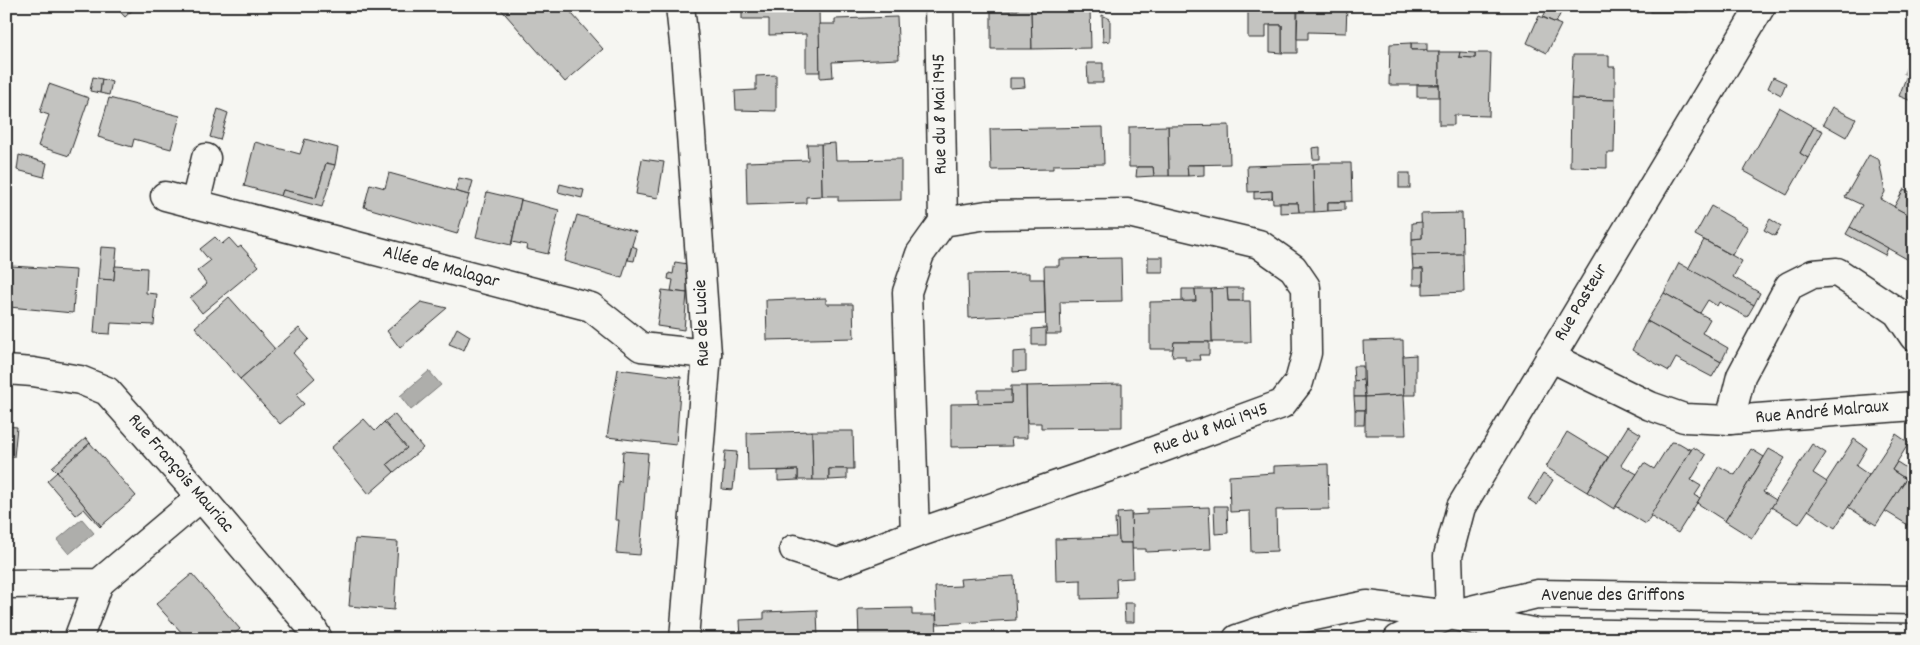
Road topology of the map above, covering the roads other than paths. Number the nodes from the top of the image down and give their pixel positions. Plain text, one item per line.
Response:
1 (680, 6) edge
2 (939, 6) edge
3 (1761, 6) edge
4 (206, 158) dead end
5 (165, 196) dead end
6 (195, 204) junction
7 (944, 222) junction
8 (1914, 336) edge
9 (707, 354) junction
10 (1550, 358) junction
11 (6, 370) edge
12 (1914, 406) edge
13 (1730, 420) junction
14 (200, 497) junction
15 (915, 534) junction
16 (794, 549) dead end
17 (99, 583) junction
18 (6, 584) edge
19 (1914, 600) edge
20 (1450, 615) junction
21 (1914, 638) edge
22 (78, 639) edge
23 (318, 639) edge
24 (684, 639) edge
25 (1237, 639) edge
26 (1398, 639) edge

1 - 9 street, Rue de Lucie
2 - 7 street, Rue du 8 Mai 1945
3 - 10 street, Rue Pasteur
4 - 6 street
5 - 6 street, Allée de Malagar
6 - 9 street, Allée de Malagar
7 - 15 street
7 - 15 street, Rue du 8 Mai 1945
8 - 13 street, Rue André Malraux
9 - 24 street, Rue de Lucie
10 - 13 street, Rue André Malraux
10 - 20 street, Rue Pasteur
11 - 14 street, Rue François Mauriac
12 - 13 street, Rue André Malraux
14 - 17 street
14 - 23 street, Rue François Mauriac
15 - 16 street, Rue du 8 Mai 1945
17 - 18 street
17 - 22 street
19 - 20 street, Avenue des Griffons
20 - 21 street, Avenue des Griffons
20 - 25 street
20 - 26 street

